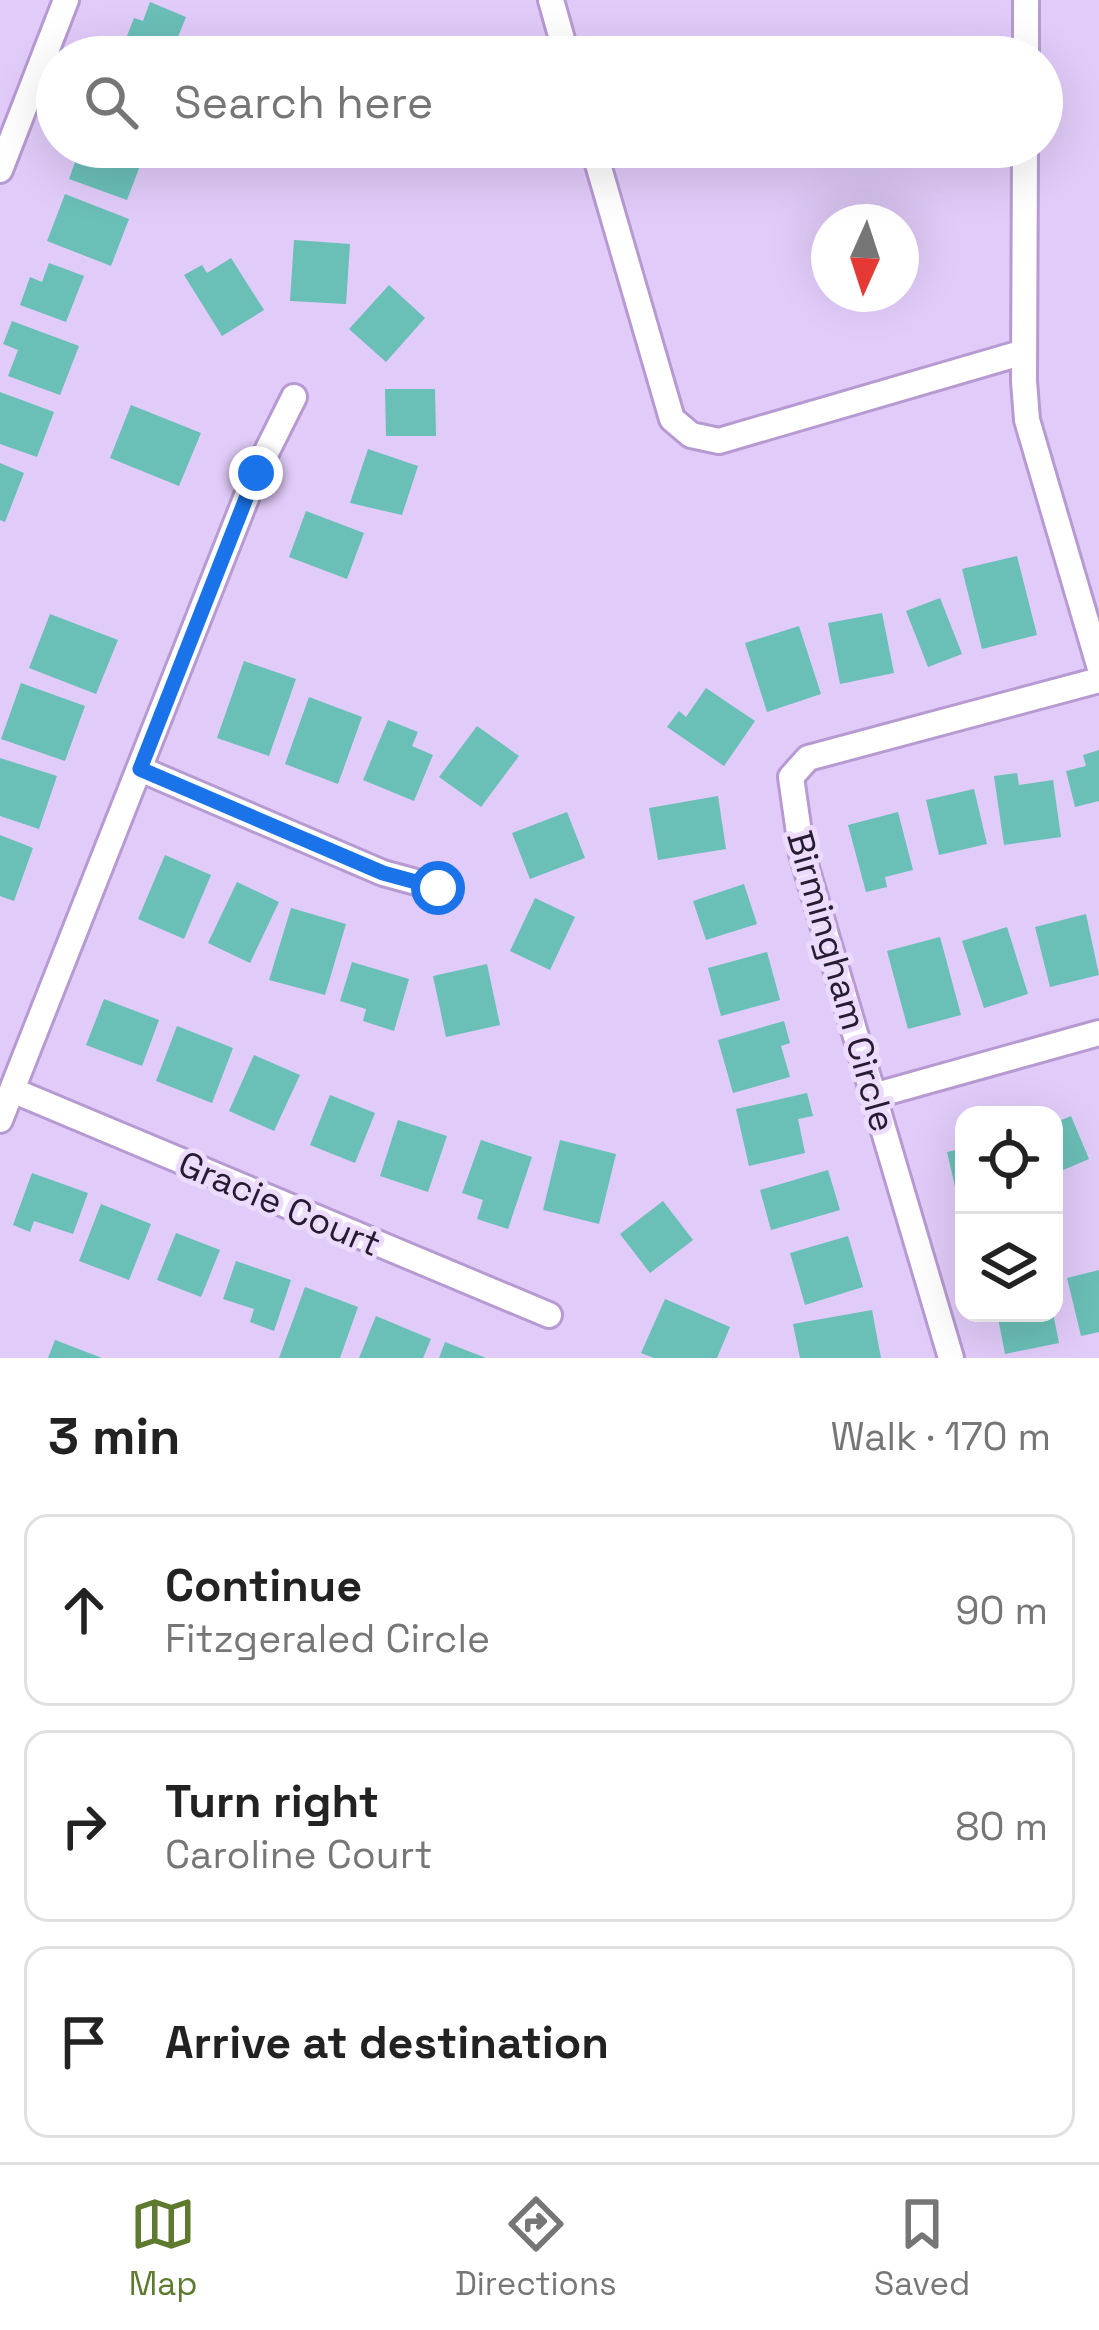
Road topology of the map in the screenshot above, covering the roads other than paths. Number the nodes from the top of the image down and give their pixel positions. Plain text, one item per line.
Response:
1 (66, 0) edge
2 (551, 0) edge
3 (1026, 0) edge
4 (52, 36) edge
5 (561, 36) edge
6 (1026, 36) edge
7 (36, 77) edge
8 (599, 168) edge
9 (1025, 168) edge
10 (0, 170) edge
11 (1024, 352) junction
12 (294, 397) dead end
13 (1099, 665) edge
14 (1099, 680) edge
15 (140, 769) junction
16 (438, 888) dead end
17 (1099, 1033) edge
18 (12, 1090) junction
19 (873, 1096) junction
20 (0, 1120) edge
21 (549, 1315) dead end
22 (951, 1358) edge

1 - 4 street
2 - 5 street
3 - 6 street
7 - 10 street
8 - 11 street
9 - 11 street
11 - 13 street
12 - 15 street
14 - 19 street, Birmingham Circle
15 - 16 street
15 - 18 street
17 - 19 street
18 - 20 street
18 - 21 street, Gracie Court
19 - 22 street, Birmingham Circle

